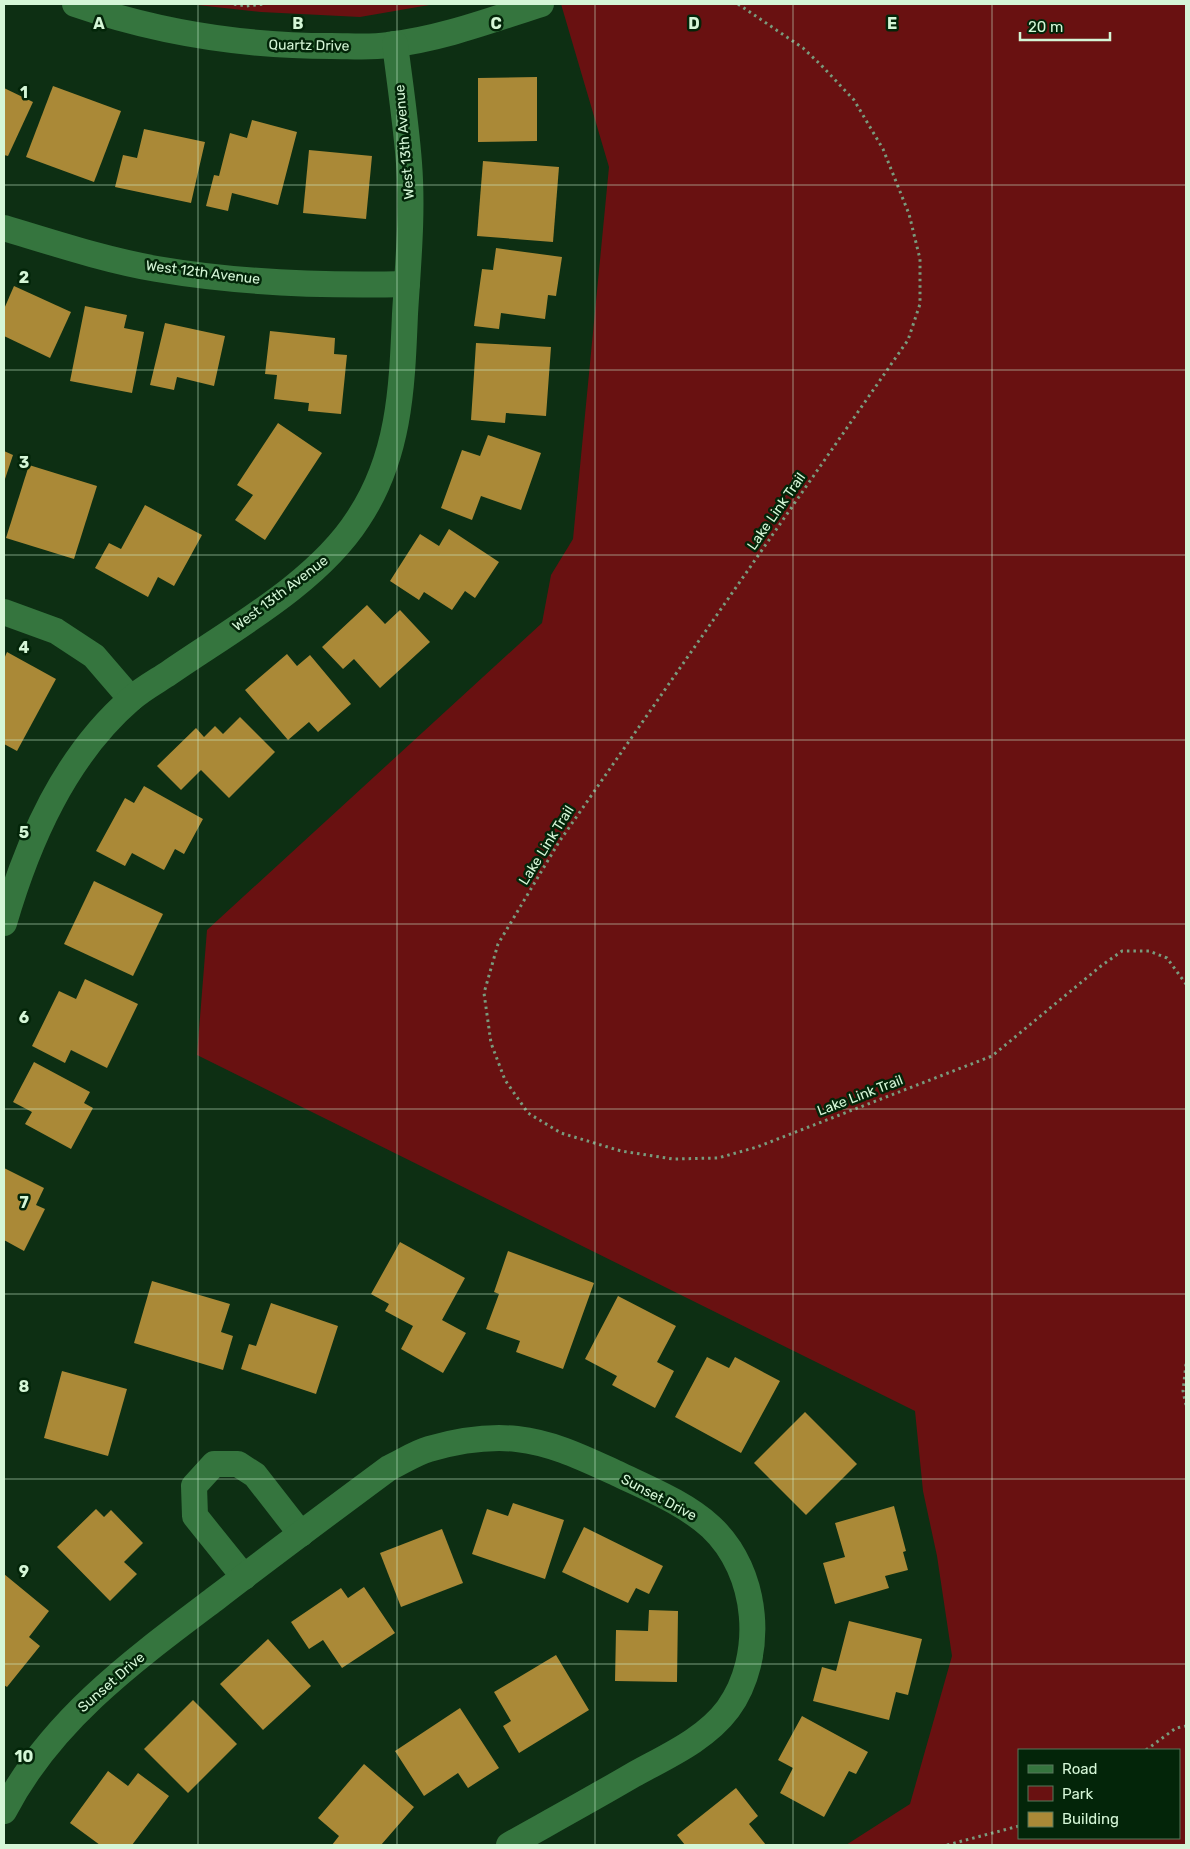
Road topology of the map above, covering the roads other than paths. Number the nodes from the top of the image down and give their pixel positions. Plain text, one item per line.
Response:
1 (75, 4) edge
2 (541, 4) edge
3 (395, 44) junction
4 (4, 228) edge
5 (407, 284) junction
6 (4, 612) edge
7 (131, 699) junction
8 (4, 923) edge
9 (301, 1534) junction
10 (244, 1577) junction
11 (4, 1811) edge
12 (509, 1845) edge

1 - 3 street, Quartz Drive
2 - 3 street, Quartz Drive
3 - 5 street, West 13th Avenue
4 - 5 street, West 12th Avenue
5 - 7 street, West 13th Avenue
6 - 7 street
7 - 8 street, West 13th Avenue
9 - 10 street, Sunset Drive
9 - 10 street
9 - 12 street, Sunset Drive
10 - 11 street, Sunset Drive

